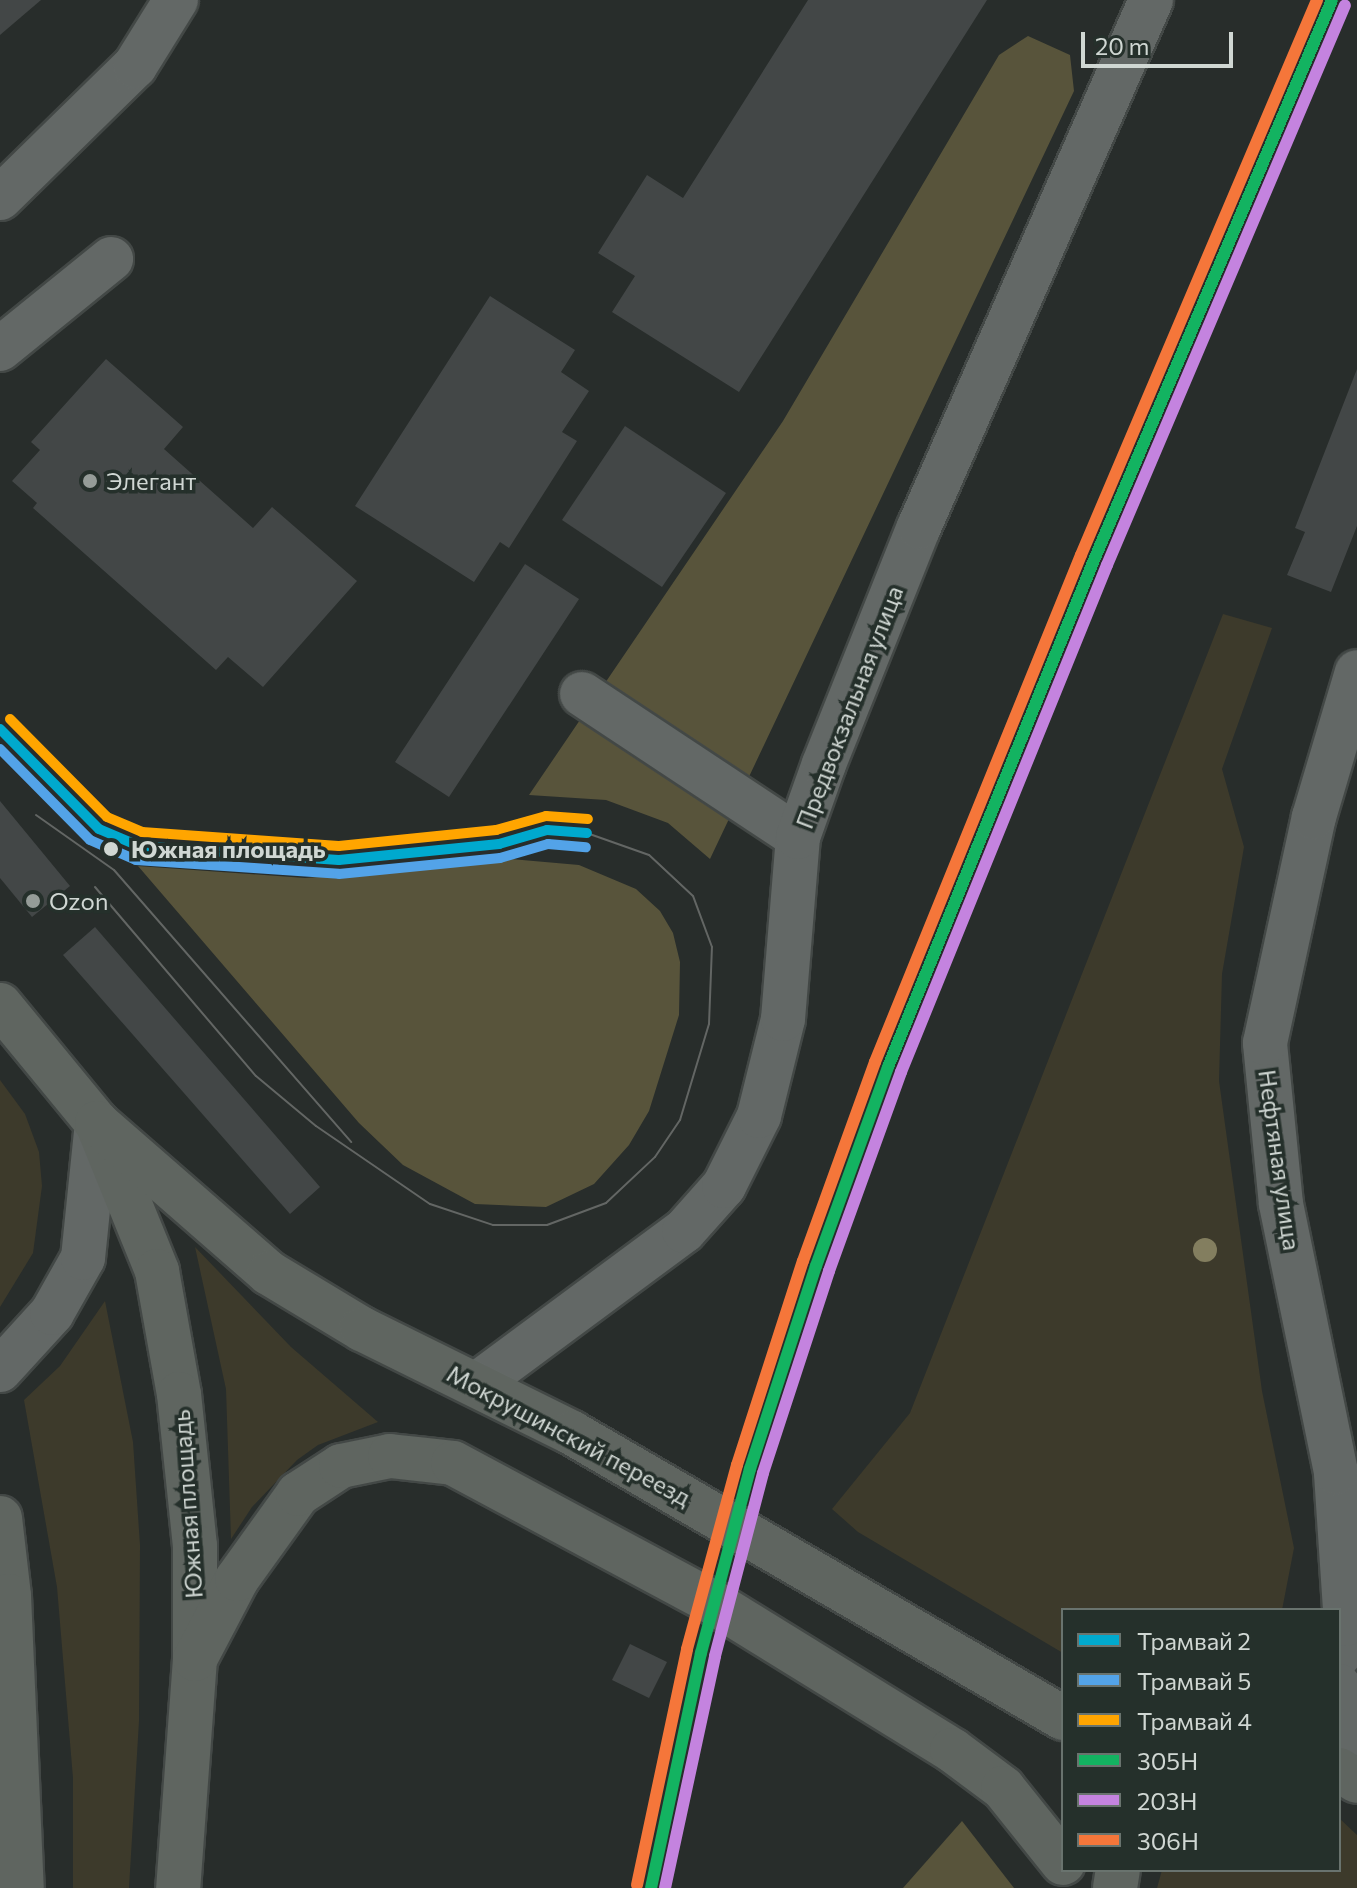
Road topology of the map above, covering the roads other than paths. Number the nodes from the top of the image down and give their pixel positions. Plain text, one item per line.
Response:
1 (176, 0) edge
2 (1140, 4) edge
3 (0, 198) edge
4 (111, 259) dead end
5 (0, 349) edge
6 (1357, 672) edge
7 (582, 694) dead end
8 (798, 837) junction
9 (0, 1005) edge
10 (97, 1123) junction
11 (0, 1370) edge
12 (477, 1384) junction
13 (0, 1518) edge
14 (1347, 1635) edge
15 (5, 1638) edge
16 (195, 1659) junction
17 (1341, 1694) edge
18 (1061, 1717) edge
19 (1357, 1762) edge
20 (1061, 1860) edge
21 (22, 1888) edge
22 (178, 1888) edge

1 - 3 street
2 - 8 street, Предвокзальная улица
4 - 5 street
6 - 14 street, Нефтяная улица
7 - 8 street
8 - 12 street, Предвокзальная улица
9 - 10 main road, Южная площадь
10 - 11 street
10 - 12 main road, Мокрушинский переезд
10 - 16 main road, Южная площадь
12 - 18 main road, Мокрушинский переезд
13 - 15 main road
15 - 21 main road
16 - 20 main road
16 - 22 main road, Южная площадь
17 - 19 street

